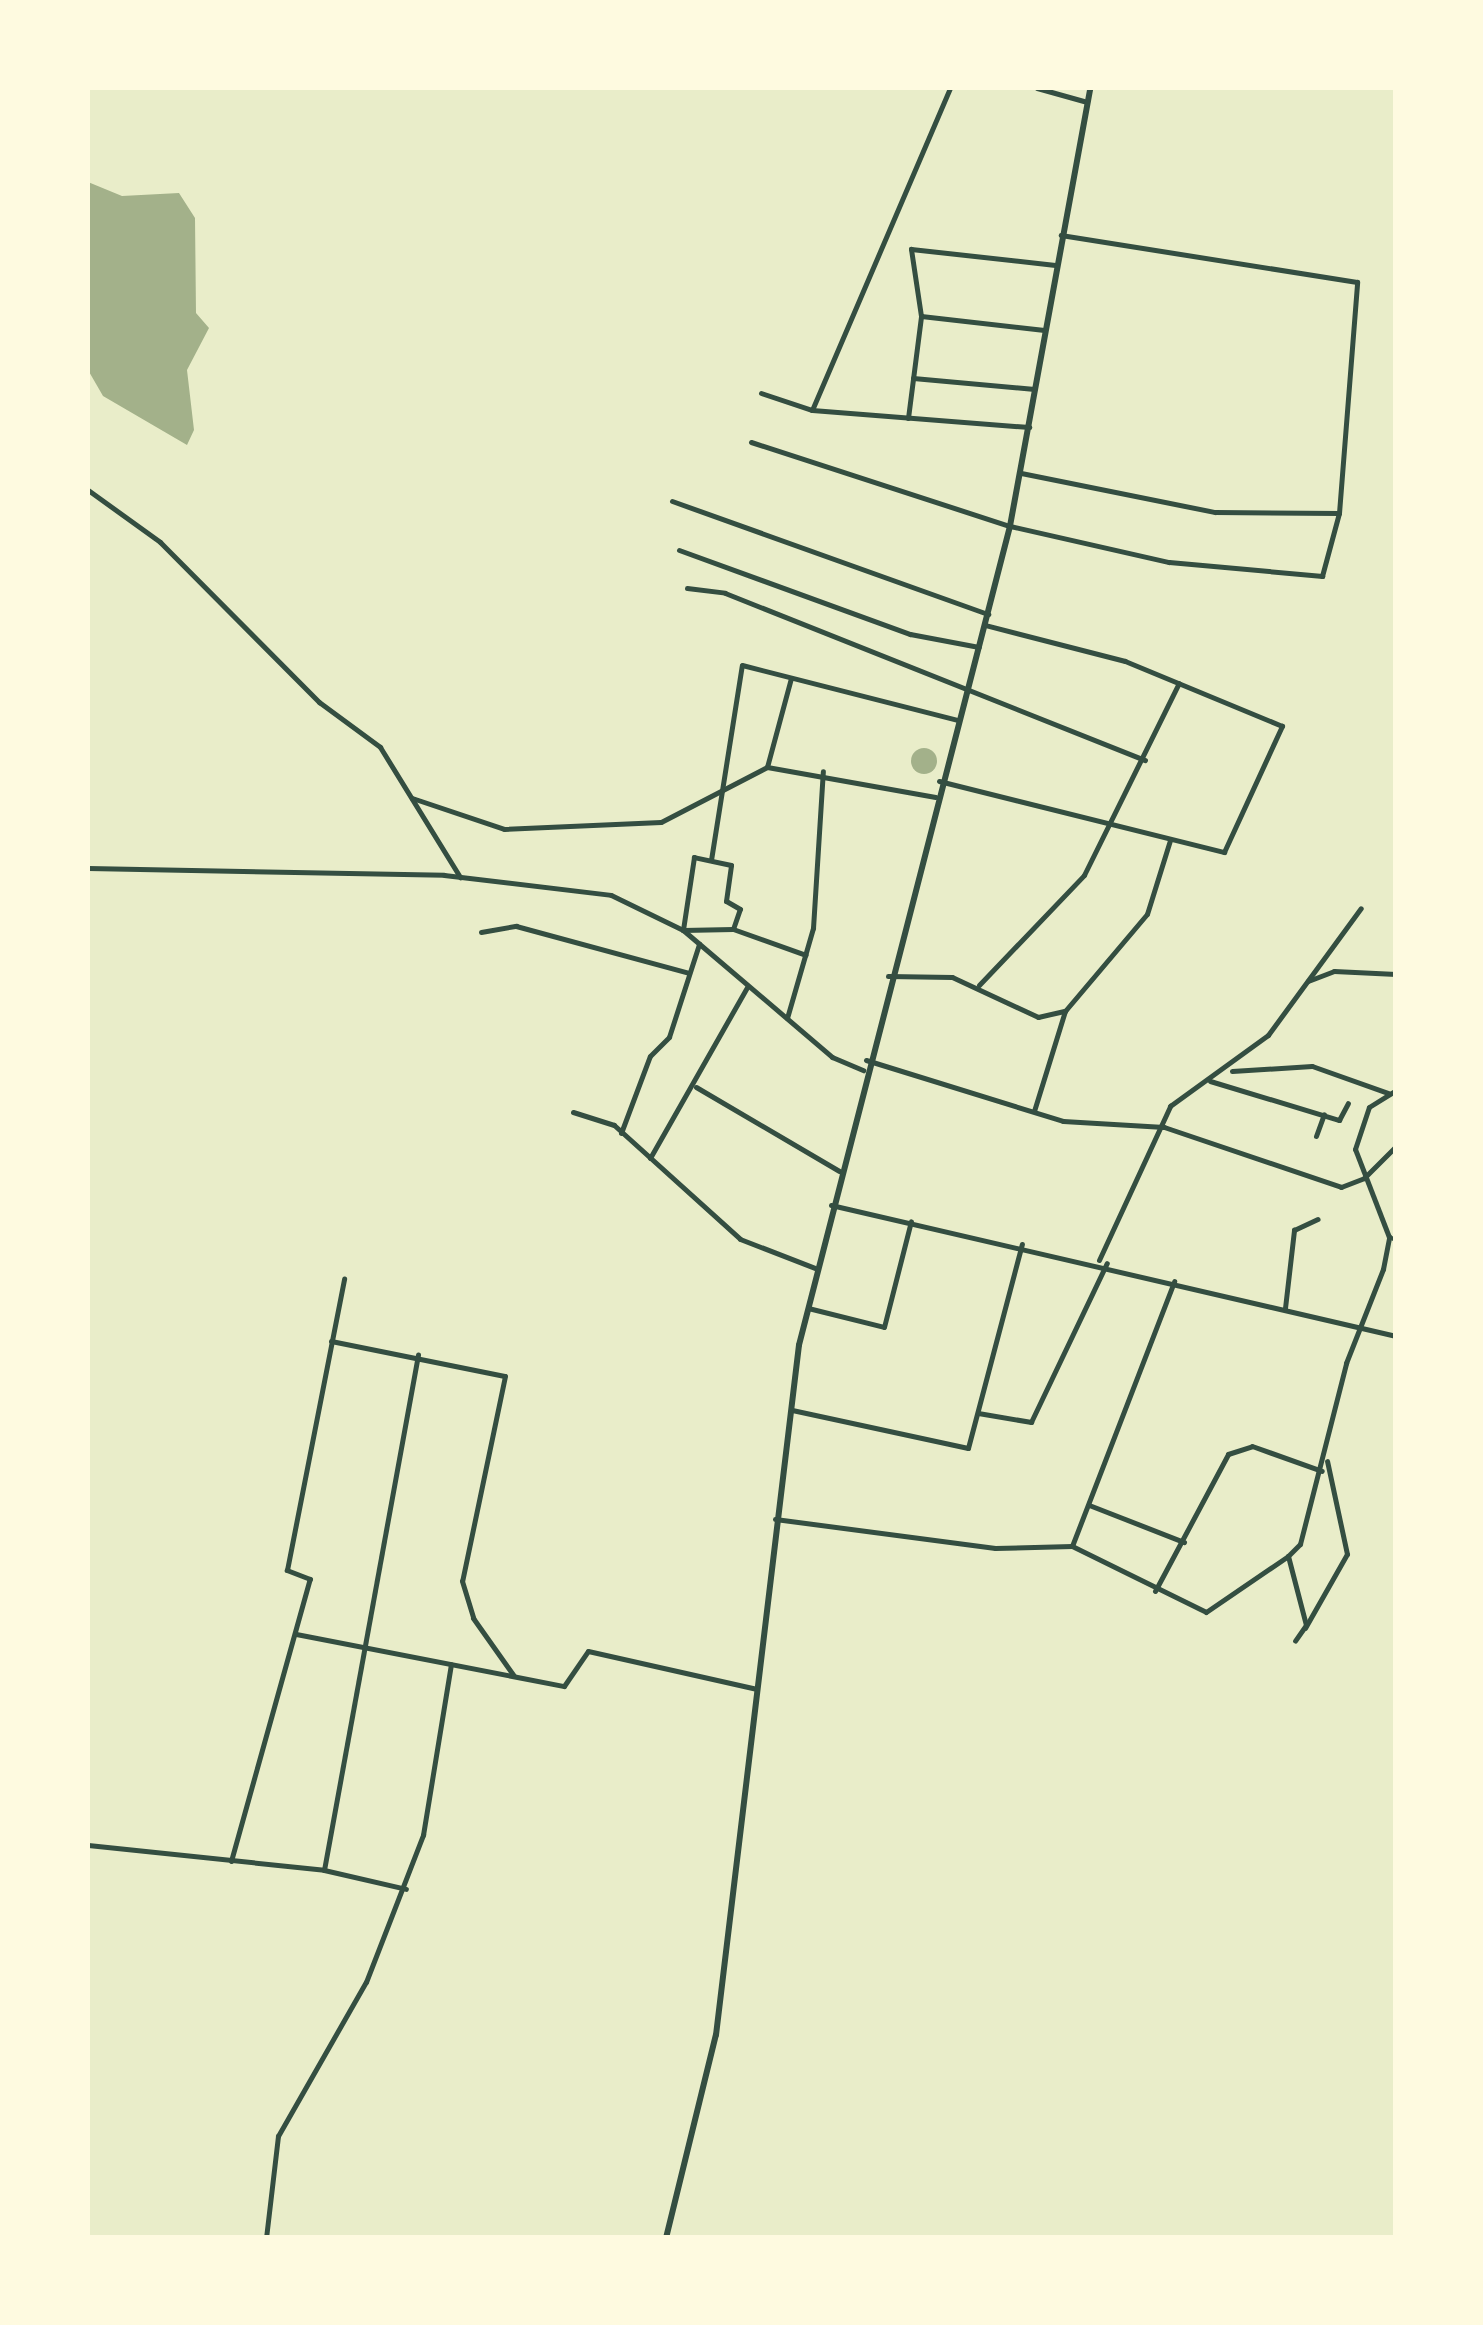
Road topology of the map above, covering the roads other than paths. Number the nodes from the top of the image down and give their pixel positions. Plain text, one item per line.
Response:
1 (950, 88) edge
2 (1037, 88) edge
3 (1090, 88) edge
4 (1087, 102) junction
5 (1060, 235) junction
6 (1055, 265) junction
7 (921, 316) junction
8 (1044, 330) junction
9 (913, 378) junction
10 (1036, 389) junction
11 (761, 393) dead end
12 (812, 410) junction
13 (908, 418) junction
14 (1030, 427) junction
15 (751, 442) dead end
16 (1021, 473) junction
17 (88, 490) edge
18 (672, 502) dead end
19 (1339, 514) junction
20 (1010, 526) junction
21 (679, 550) dead end
22 (687, 588) dead end
23 (988, 614) junction
24 (984, 625) junction
25 (978, 646) junction
26 (792, 677) junction
27 (1179, 683) junction
28 (966, 692) junction
29 (956, 720) junction
30 (1146, 760) junction
31 (767, 766) junction
32 (824, 771) junction
33 (939, 781) junction
34 (722, 785) junction
35 (934, 797) junction
36 (412, 798) junction
37 (1116, 824) junction
38 (1171, 839) junction
39 (711, 860) junction
40 (88, 868) edge
41 (460, 877) junction
42 (1362, 908) dead end
43 (683, 930) junction
44 (733, 930) junction
45 (481, 932) dead end
46 (699, 944) junction
47 (806, 955) junction
48 (689, 972) junction
49 (1396, 974) edge
50 (888, 976) junction
51 (980, 985) junction
52 (747, 986) junction
53 (1301, 986) junction
54 (1065, 1011) junction
55 (787, 1020) junction
56 (866, 1060) junction
57 (863, 1070) junction
58 (1229, 1071) junction
59 (1210, 1082) junction
60 (696, 1087) junction
61 (1392, 1092) edge
62 (1348, 1103) dead end
63 (1034, 1111) junction
64 (573, 1112) dead end
65 (1324, 1114) junction
66 (1164, 1127) junction
67 (622, 1133) junction
68 (1316, 1136) dead end
69 (1396, 1146) edge
70 (650, 1158) junction
71 (839, 1170) junction
72 (1364, 1178) junction
73 (831, 1205) junction
74 (1318, 1219) dead end
75 (911, 1222) junction
76 (1393, 1237) edge
77 (1022, 1244) junction
78 (1099, 1260) junction
79 (1107, 1262) junction
80 (815, 1268) junction
81 (344, 1279) dead end
82 (1174, 1280) junction
83 (806, 1308) junction
84 (1285, 1308) junction
85 (1359, 1327) junction
86 (1396, 1336) edge
87 (332, 1341) junction
88 (418, 1355) junction
89 (788, 1409) junction
90 (978, 1412) junction
91 (1326, 1459) junction
92 (1322, 1471) junction
93 (1088, 1504) junction
94 (775, 1519) junction
95 (1184, 1542) junction
96 (1072, 1546) junction
97 (1288, 1556) junction
98 (1155, 1592) junction
99 (1305, 1628) junction
100 (295, 1634) junction
101 (1295, 1641) dead end
102 (364, 1647) junction
103 (451, 1664) junction
104 (514, 1676) junction
105 (756, 1689) junction
106 (88, 1844) edge
107 (231, 1861) junction
108 (324, 1870) junction
109 (406, 1888) junction
110 (266, 2238) edge
111 (666, 2238) edge

1 - 12 street
2 - 4 street
3 - 4 main road
4 - 5 main road
5 - 6 main road
5 - 19 street
6 - 7 street
6 - 8 main road
7 - 8 street
7 - 9 street
8 - 10 main road
9 - 10 street
9 - 13 street
10 - 14 main road
11 - 12 street
12 - 13 street
13 - 14 street
14 - 16 main road
15 - 20 street
16 - 19 street
16 - 20 main road
17 - 36 street
18 - 23 street
19 - 20 street
20 - 23 main road
21 - 25 street
22 - 28 street
23 - 24 main road
24 - 25 main road
24 - 27 street
25 - 28 main road
26 - 29 street
26 - 31 street
26 - 34 street
27 - 30 street
27 - 38 street
28 - 29 main road
28 - 30 street
29 - 33 main road
30 - 37 street
31 - 32 street
31 - 34 street
32 - 35 street
32 - 47 street
33 - 35 main road
33 - 37 street
34 - 36 street
34 - 39 street
35 - 50 main road
36 - 41 street
37 - 38 street
37 - 51 street
38 - 54 street
39 - 43 street
39 - 44 street
40 - 41 street
41 - 43 street
42 - 53 street
43 - 44 street
43 - 46 street
44 - 47 street
45 - 48 street
46 - 48 street
46 - 52 street
47 - 55 street
48 - 67 street
49 - 53 street
50 - 51 street
50 - 56 main road
51 - 54 street
52 - 55 street
52 - 60 street
53 - 58 street
54 - 63 street
55 - 57 street
56 - 57 main road
56 - 63 street
57 - 71 main road
58 - 59 street
58 - 61 street
59 - 65 street
59 - 66 street
60 - 70 street
60 - 71 street
61 - 72 street
62 - 65 street
63 - 66 street
64 - 67 street
65 - 68 street
66 - 72 street
66 - 78 street
67 - 70 street
69 - 72 street
70 - 80 street
71 - 73 main road
72 - 76 street
73 - 75 street
73 - 80 main road
74 - 84 street
75 - 77 street
75 - 83 street
76 - 85 street
77 - 78 street
77 - 90 street
78 - 79 street
79 - 82 street
79 - 90 street
80 - 83 main road
81 - 87 street
82 - 84 street
82 - 93 street
83 - 89 main road
84 - 85 street
85 - 86 street
85 - 91 street
87 - 88 street
87 - 100 street
88 - 102 street
88 - 104 street
89 - 90 street
89 - 94 main road
91 - 92 street
91 - 99 street
92 - 95 street
92 - 97 street
93 - 95 street
93 - 96 street
94 - 96 street
94 - 105 main road
95 - 98 street
96 - 98 street
97 - 98 street
97 - 99 street
99 - 101 street
100 - 102 street
100 - 107 street
102 - 103 street
102 - 108 street
103 - 104 street
103 - 109 street
104 - 105 street
105 - 111 main road
106 - 107 street
107 - 108 street
108 - 109 street
109 - 110 street

